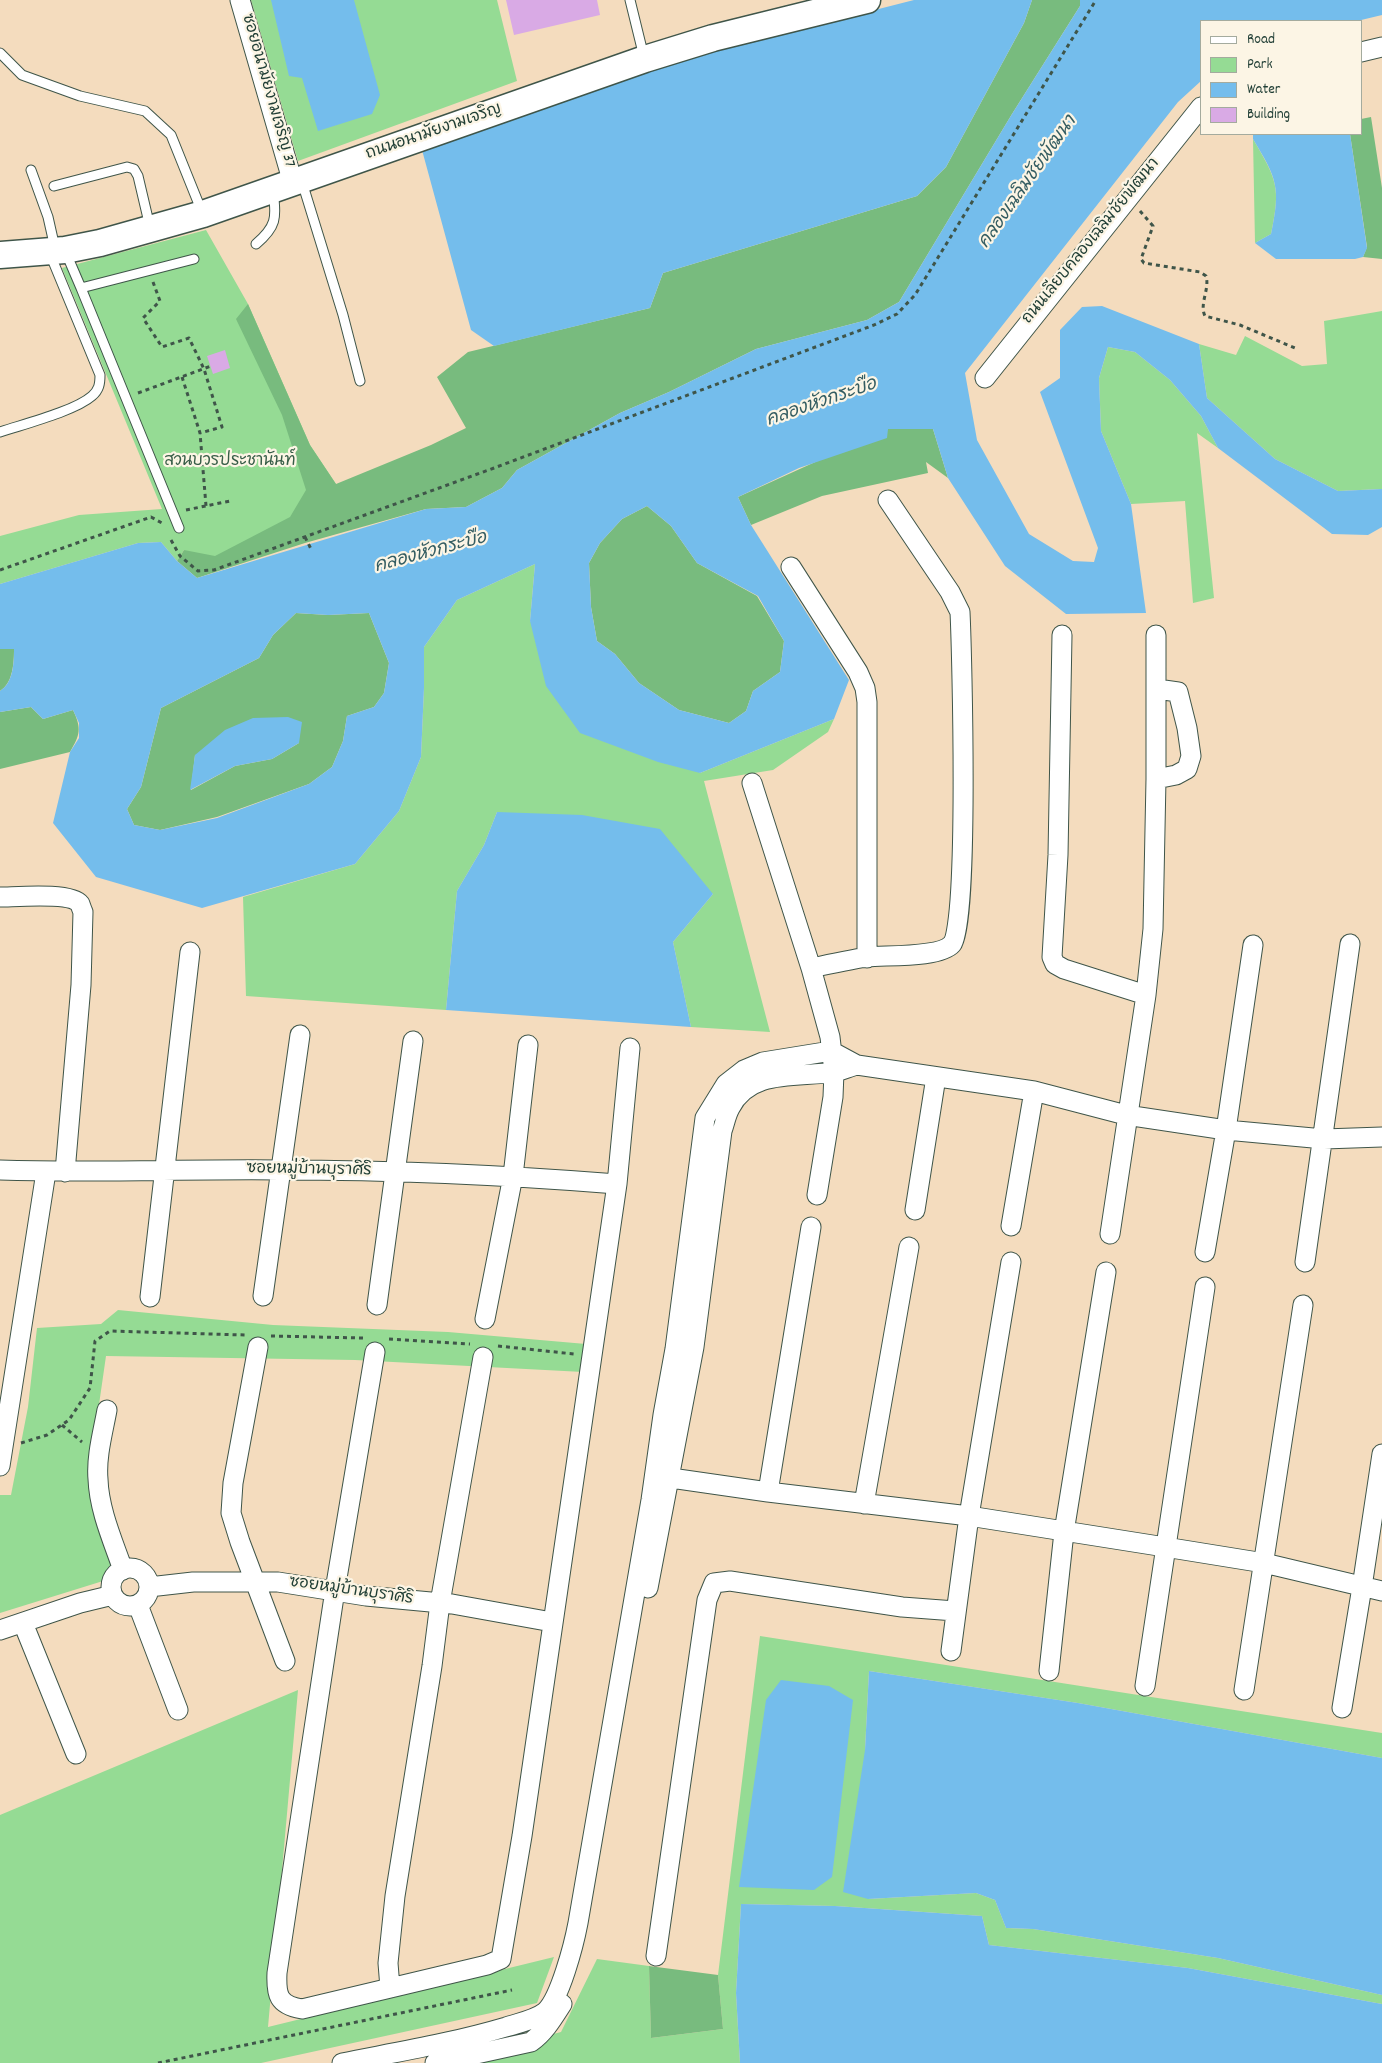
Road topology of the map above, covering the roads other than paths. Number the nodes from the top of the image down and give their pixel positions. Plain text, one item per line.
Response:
1 (240, 0) edge
2 (630, 0) edge
3 (867, 0) edge
4 (1382, 47) edge
5 (1362, 52) edge
6 (0, 53) edge
7 (645, 59) junction
8 (1200, 108) edge
9 (31, 170) dead end
10 (289, 184) junction
11 (54, 186) dead end
12 (203, 214) junction
13 (150, 229) junction
14 (256, 244) dead end
15 (57, 251) junction
16 (0, 255) edge
17 (194, 259) dead end
18 (81, 288) junction
19 (985, 378) dead end
20 (360, 381) dead end
21 (0, 432) edge
22 (888, 500) dead end
23 (179, 528) dead end
24 (791, 567) dead end
25 (1062, 635) dead end
26 (1156, 635) dead end
27 (1156, 689) junction
28 (1156, 780) junction
29 (752, 783) dead end
30 (0, 897) edge
31 (1350, 944) dead end
32 (1253, 945) dead end
33 (190, 952) dead end
34 (866, 958) junction
35 (812, 968) junction
36 (1146, 995) junction
37 (300, 1035) dead end
38 (413, 1041) dead end
39 (528, 1045) dead end
40 (630, 1048) dead end
41 (831, 1051) junction
42 (857, 1065) junction
43 (834, 1072) junction
44 (936, 1077) junction
45 (1034, 1091) junction
46 (1126, 1115) junction
47 (713, 1129) junction
48 (1226, 1130) junction
49 (1382, 1137) edge
50 (1324, 1139) junction
51 (0, 1170) edge
52 (281, 1170) junction
53 (165, 1171) junction
54 (46, 1172) junction
55 (65, 1172) junction
56 (395, 1172) junction
57 (513, 1176) junction
58 (617, 1184) junction
59 (816, 1195) dead end
60 (915, 1210) dead end
61 (1011, 1226) dead end
62 (811, 1227) dead end
63 (1110, 1234) dead end
64 (909, 1247) dead end
65 (1205, 1252) dead end
66 (1011, 1262) dead end
67 (1305, 1262) dead end
68 (1106, 1272) dead end
69 (1205, 1287) dead end
70 (263, 1296) dead end
71 (150, 1297) dead end
72 (377, 1305) dead end
73 (1303, 1305) dead end
74 (485, 1319) dead end
75 (258, 1347) dead end
76 (375, 1352) dead end
77 (484, 1357) dead end
78 (107, 1410) dead end
79 (1382, 1454) edge
80 (0, 1466) edge
81 (662, 1476) junction
82 (768, 1492) junction
83 (864, 1504) junction
84 (969, 1516) junction
85 (1064, 1532) junction
86 (1165, 1547) junction
87 (1264, 1563) junction
88 (122, 1570) junction
89 (256, 1582) junction
90 (149, 1587) junction
91 (1362, 1587) junction
92 (335, 1590) junction
93 (1382, 1591) edge
94 (113, 1595) junction
95 (440, 1603) junction
96 (138, 1605) junction
97 (955, 1611) junction
98 (552, 1622) junction
99 (23, 1623) junction
100 (0, 1630) edge
101 (951, 1651) dead end
102 (285, 1660) dead end
103 (1049, 1671) dead end
104 (1145, 1686) dead end
105 (1244, 1690) dead end
106 (1342, 1708) dead end
107 (178, 1710) dead end
108 (76, 1754) dead end
109 (656, 1956) dead end
110 (390, 1988) junction
111 (342, 2063) edge
112 (435, 2063) edge

1 - 10 street, ซอยอนามัยงามเจริญ 37
2 - 7 lane
3 - 7 street, ถนนอนามัยงามเจริญ
4 - 5 street
6 - 12 lane
7 - 10 street, ถนนอนามัยงามเจริญ
8 - 19 street, ถนนเลียบคลองเฉลิมชัยพัฒนา
9 - 15 lane
10 - 12 street, ถนนอนามัยงามเจริญ
10 - 14 lane
10 - 20 lane
11 - 13 lane
12 - 13 street, ถนนอนามัยงามเจริญ
13 - 15 street, ถนนอนามัยงามเจริญ
15 - 16 street, ถนนอนามัยงามเจริญ
15 - 18 lane
15 - 21 lane
17 - 18 lane
18 - 23 lane
22 - 34 street
24 - 34 street
25 - 36 street
26 - 27 street
27 - 28 street
27 - 28 street
28 - 36 street
29 - 35 street
30 - 55 street
31 - 50 street
32 - 48 street
33 - 53 street
34 - 35 street
35 - 41 street
36 - 46 street
37 - 52 street
38 - 56 street
39 - 57 street
40 - 58 street
41 - 42 street
41 - 43 street
41 - 47 street
42 - 43 street
42 - 44 street
43 - 47 street
43 - 59 street
44 - 45 street
44 - 60 street
45 - 46 street
45 - 61 street
46 - 48 street
46 - 63 street
47 - 81 street
48 - 50 street
48 - 65 street
49 - 50 street
50 - 67 street
51 - 54 street, ซอยหมู่บ้านบุราศิริ
52 - 53 street, ซอยหมู่บ้านบุราศิริ
52 - 56 street, ซอยหมู่บ้านบุราศิริ
52 - 70 street
53 - 55 street, ซอยหมู่บ้านบุราศิริ
53 - 71 street
54 - 55 street, ซอยหมู่บ้านบุราศิริ
54 - 80 street
56 - 57 street, ซอยหมู่บ้านบุราศิริ
56 - 72 street
57 - 58 street, ซอยหมู่บ้านบุราศิริ
57 - 74 street
58 - 98 street
62 - 82 street
64 - 83 street
66 - 84 street
68 - 85 street
69 - 86 street
73 - 87 street
75 - 89 street
76 - 92 street
77 - 95 street
78 - 88 street
79 - 91 street
81 - 82 street
81 - 111 street
81 - 112 street
82 - 83 street
83 - 84 street
84 - 85 street
84 - 97 street
85 - 86 street
85 - 103 street
86 - 87 street
86 - 104 street
87 - 91 street
87 - 105 street
88 - 90 street
88 - 94 street
89 - 90 street, ซอยหมู่บ้านบุราศิริ
89 - 92 street, ซอยหมู่บ้านบุราศิริ
89 - 102 street
90 - 96 street
91 - 93 street
91 - 106 street
92 - 95 street, ซอยหมู่บ้านบุราศิริ
92 - 110 street
94 - 96 street
94 - 99 street
95 - 98 street, ซอยหมู่บ้านบุราศิริ
95 - 110 street
96 - 107 street
97 - 101 street
97 - 109 street
98 - 110 street
99 - 100 street
99 - 108 street

